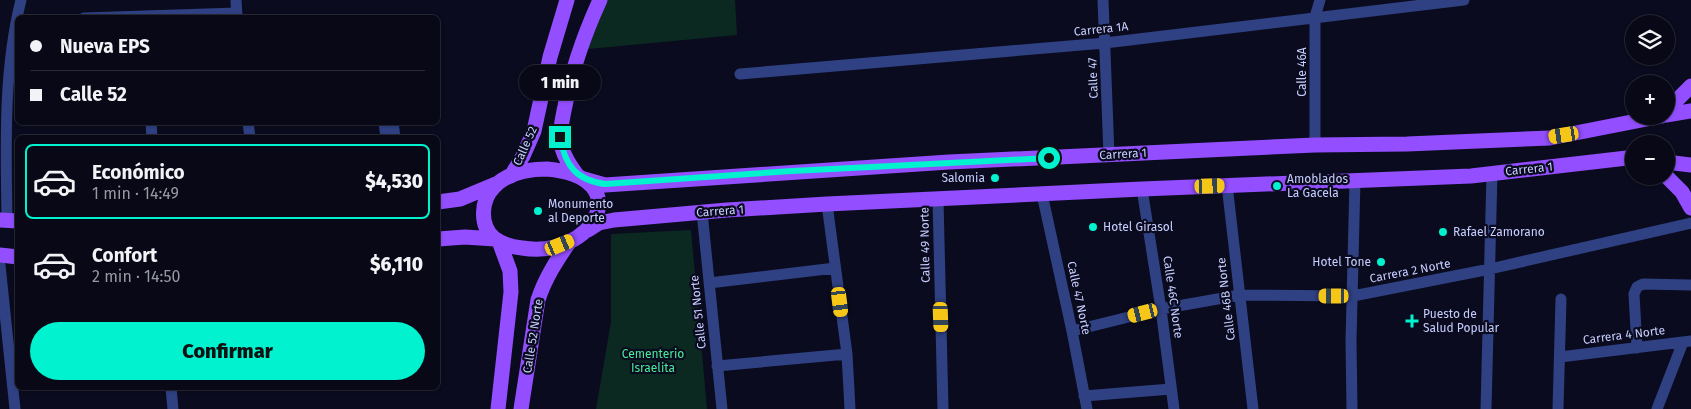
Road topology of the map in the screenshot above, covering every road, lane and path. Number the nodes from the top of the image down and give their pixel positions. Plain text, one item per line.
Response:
1 (21, 0) edge
2 (236, 0) edge
3 (600, 0) edge
4 (1104, 0) edge
5 (1320, 0) edge
6 (1464, 0) edge
7 (563, 1) edge
8 (18, 15) edge
9 (237, 15) edge
10 (1315, 18) junction
11 (15, 36) edge
12 (1106, 43) junction
13 (740, 74) dead end
14 (1691, 86) edge
15 (1675, 103) edge
16 (1691, 111) edge
17 (1675, 113) edge
18 (1625, 123) edge
19 (1315, 145) junction
20 (1108, 155) junction
21 (1625, 160) edge
22 (1675, 163) edge
23 (1691, 165) edge
24 (1492, 173) junction
25 (580, 177) junction
26 (504, 180) junction
27 (1355, 180) junction
28 (3, 181) edge
29 (1227, 185) junction
30 (1675, 185) edge
31 (1142, 188) junction
32 (1042, 194) junction
33 (938, 199) junction
34 (440, 202) edge
35 (827, 204) junction
36 (1691, 208) edge
37 (702, 212) junction
38 (8, 220) edge
39 (1691, 223) edge
40 (588, 230) junction
41 (440, 239) edge
42 (497, 240) junction
43 (570, 241) junction
44 (0, 256) edge
45 (15, 257) edge
46 (0, 265) edge
47 (835, 268) junction
48 (1490, 269) junction
49 (709, 283) junction
50 (1691, 285) edge
51 (1240, 295) junction
52 (1353, 296) junction
53 (1561, 299) dead end
54 (1161, 309) junction
55 (1072, 331) junction
56 (1687, 342) edge
57 (1637, 348) junction
58 (847, 354) junction
59 (1560, 357) junction
60 (717, 366) junction
61 (1171, 389) junction
62 (171, 390) edge
63 (1084, 396) junction
64 (16, 409) edge
65 (173, 409) edge
66 (498, 409) edge
67 (522, 409) edge
68 (722, 409) edge
69 (850, 409) edge
70 (943, 409) edge
71 (1087, 409) edge
72 (1174, 409) edge
73 (1252, 409) edge
74 (1352, 409) edge
75 (1486, 409) edge
76 (1558, 409) edge
77 (1657, 409) edge

1 - 8 street
2 - 9 street
3 - 25 main road
4 - 12 street, Calle 47
5 - 10 street, Calle 46A
6 - 10 street, Carrera 1A
7 - 26 main road, Calle 52
10 - 12 street, Carrera 1A
10 - 19 street, Calle 46A
11 - 28 street
12 - 13 street, Carrera 1A
12 - 20 street, Calle 47
14 - 15 main road
16 - 17 main road, Carrera 1
18 - 19 main road, Carrera 1
19 - 20 main road, Carrera 1
20 - 25 main road, Carrera 1
21 - 24 main road, Carrera 1
22 - 23 main road
24 - 27 main road, Carrera 1
24 - 48 street
25 - 26 main road
25 - 40 main road
26 - 34 main road
26 - 42 main road
27 - 29 main road, Carrera 1
27 - 52 street
28 - 38 street
29 - 31 main road, Carrera 1
29 - 51 street, Calle 46B Norte
30 - 36 main road
31 - 32 main road, Carrera 1
31 - 54 street, Calle 46C Norte
32 - 33 main road, Carrera 1
32 - 55 street, Calle 47 Norte
33 - 35 main road, Carrera 1
33 - 70 street, Calle 49 Norte
35 - 37 main road, Carrera 1
35 - 47 street
37 - 40 main road, Carrera 1
37 - 49 street, Calle 51 Norte
39 - 48 street, Carrera 2 Norte
40 - 43 main road
41 - 42 main road
42 - 43 main road
42 - 66 main road, Calle 52 Norte
43 - 67 main road, Calle 52 Norte
44 - 45 main road
46 - 64 street
47 - 49 street
47 - 58 street
48 - 52 street, Carrera 2 Norte
48 - 75 street
49 - 60 street, Calle 51 Norte
50 - 57 street
51 - 52 street, Carrera 2 Norte
51 - 54 street, Carrera 2 Norte
51 - 73 street, Calle 46B Norte
52 - 74 street
53 - 59 street
54 - 55 street, Carrera 2 Norte
54 - 61 street, Calle 46C Norte
55 - 63 street, Calle 47 Norte
56 - 57 street, Carrera 4 Norte
56 - 77 street
57 - 59 street, Carrera 4 Norte
58 - 60 street
58 - 69 street
59 - 76 street
60 - 68 street, Calle 51 Norte
61 - 63 street
61 - 72 street, Calle 46C Norte
62 - 65 street
63 - 71 street, Calle 47 Norte

